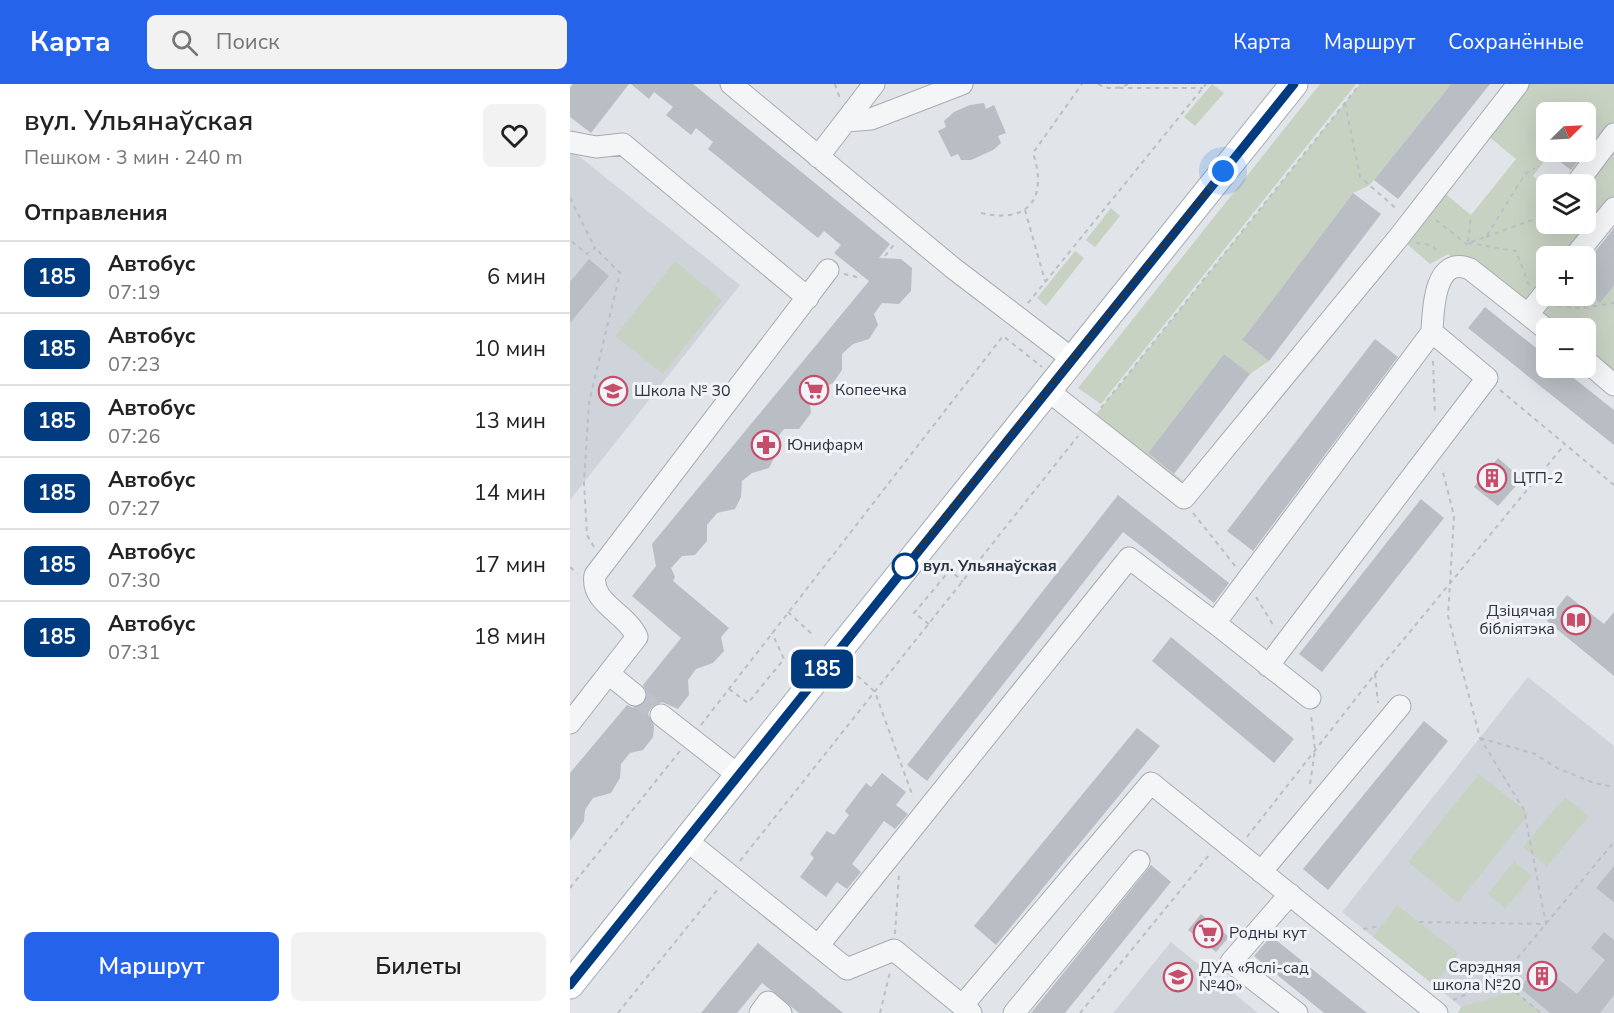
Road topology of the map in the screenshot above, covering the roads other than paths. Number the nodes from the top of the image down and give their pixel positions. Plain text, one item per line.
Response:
1 (731, 84) edge
2 (874, 84) edge
3 (962, 84) edge
4 (1292, 84) edge
5 (1518, 84) edge
6 (846, 121) junction
7 (1614, 134) edge
8 (570, 142) edge
9 (818, 158) junction
10 (1584, 174) edge
11 (1614, 208) edge
12 (1583, 246) edge
13 (828, 270) road end
14 (808, 298) junction
15 (1536, 304) edge
16 (1528, 314) junction
17 (1536, 321) edge
18 (1432, 332) junction
19 (1596, 370) edge
20 (1058, 375) junction
21 (1614, 385) edge
22 (1215, 623) junction
23 (1268, 666) junction
24 (609, 674) junction
25 (635, 694) tunnel mouth
26 (1310, 698) dead end
27 (1400, 706) dead end
28 (661, 715) tunnel mouth
29 (570, 723) edge
30 (738, 776) junction
31 (686, 840) junction
32 (1139, 861) dead end
33 (1261, 872) junction
34 (1290, 894) junction
35 (818, 946) junction
36 (570, 985) edge
37 (1445, 1007) edge
38 (966, 1010) edge
39 (760, 1013) edge
40 (781, 1013) edge
41 (1014, 1013) edge
42 (1297, 1013) edge

1 - 9 lane
2 - 6 lane
3 - 6 lane
4 - 20 main road
5 - 20 lane
6 - 9 lane
7 - 10 lane
8 - 14 lane
9 - 20 lane
11 - 12 lane
13 - 14 lane
14 - 24 lane
15 - 16 lane
16 - 17 lane
16 - 18 lane
18 - 22 lane
18 - 23 lane
19 - 21 lane
20 - 30 main road
22 - 23 lane
22 - 35 lane
23 - 26 lane
24 - 25 lane
24 - 29 lane
27 - 33 lane
28 - 30 lane
30 - 31 main road
31 - 35 lane
31 - 36 main road
32 - 41 lane
33 - 34 lane
33 - 38 lane
34 - 37 lane
34 - 42 lane
35 - 38 lane
39 - 40 lane

